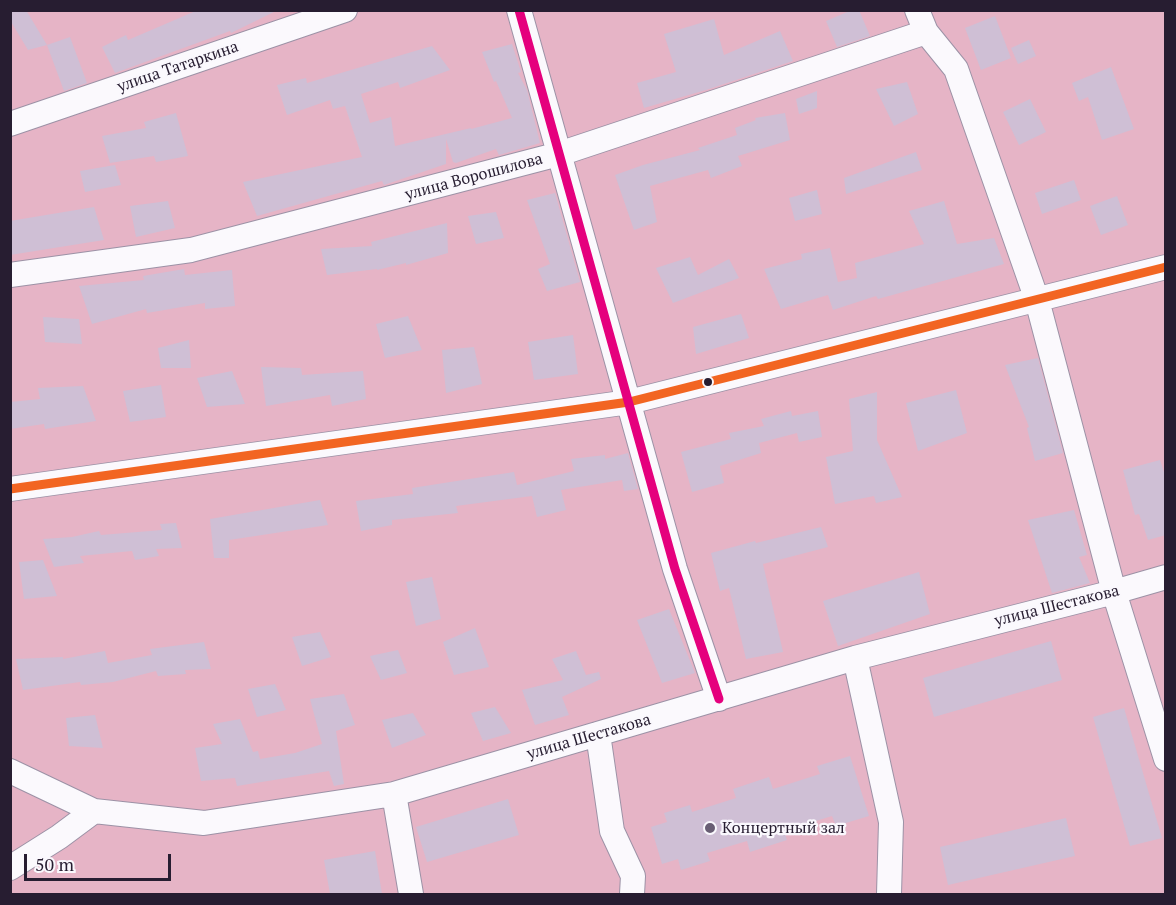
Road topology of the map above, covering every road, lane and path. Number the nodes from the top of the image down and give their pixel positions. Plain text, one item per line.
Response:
1 (345, 10) edge
2 (519, 10) edge
3 (922, 21) edge
4 (10, 124) edge
5 (559, 154) junction
6 (1166, 267) edge
7 (10, 274) edge
8 (1037, 300) junction
9 (629, 402) junction
10 (10, 489) edge
11 (1166, 577) edge
12 (1114, 592) junction
13 (855, 658) junction
14 (719, 699) junction
15 (598, 735) junction
16 (1166, 759) edge
17 (10, 771) edge
18 (394, 794) junction
19 (94, 811) junction
20 (10, 868) edge
21 (411, 894) edge
22 (632, 894) edge
23 (890, 894) edge

1 - 4 street, улица Татаркина
2 - 5 street
3 - 5 street, улица Ворошилова
3 - 8 street
5 - 7 street, улица Ворошилова
5 - 9 street
6 - 8 street
8 - 9 street
8 - 12 street
9 - 10 street
9 - 14 street
11 - 12 street, улица Шестакова
12 - 13 street, улица Шестакова
12 - 16 street
13 - 14 street, улица Шестакова
13 - 23 street
14 - 15 street, улица Шестакова
15 - 18 street, улица Шестакова
15 - 22 street
17 - 19 street, улица Шестакова
18 - 19 street, улица Шестакова
18 - 21 street
19 - 20 street

